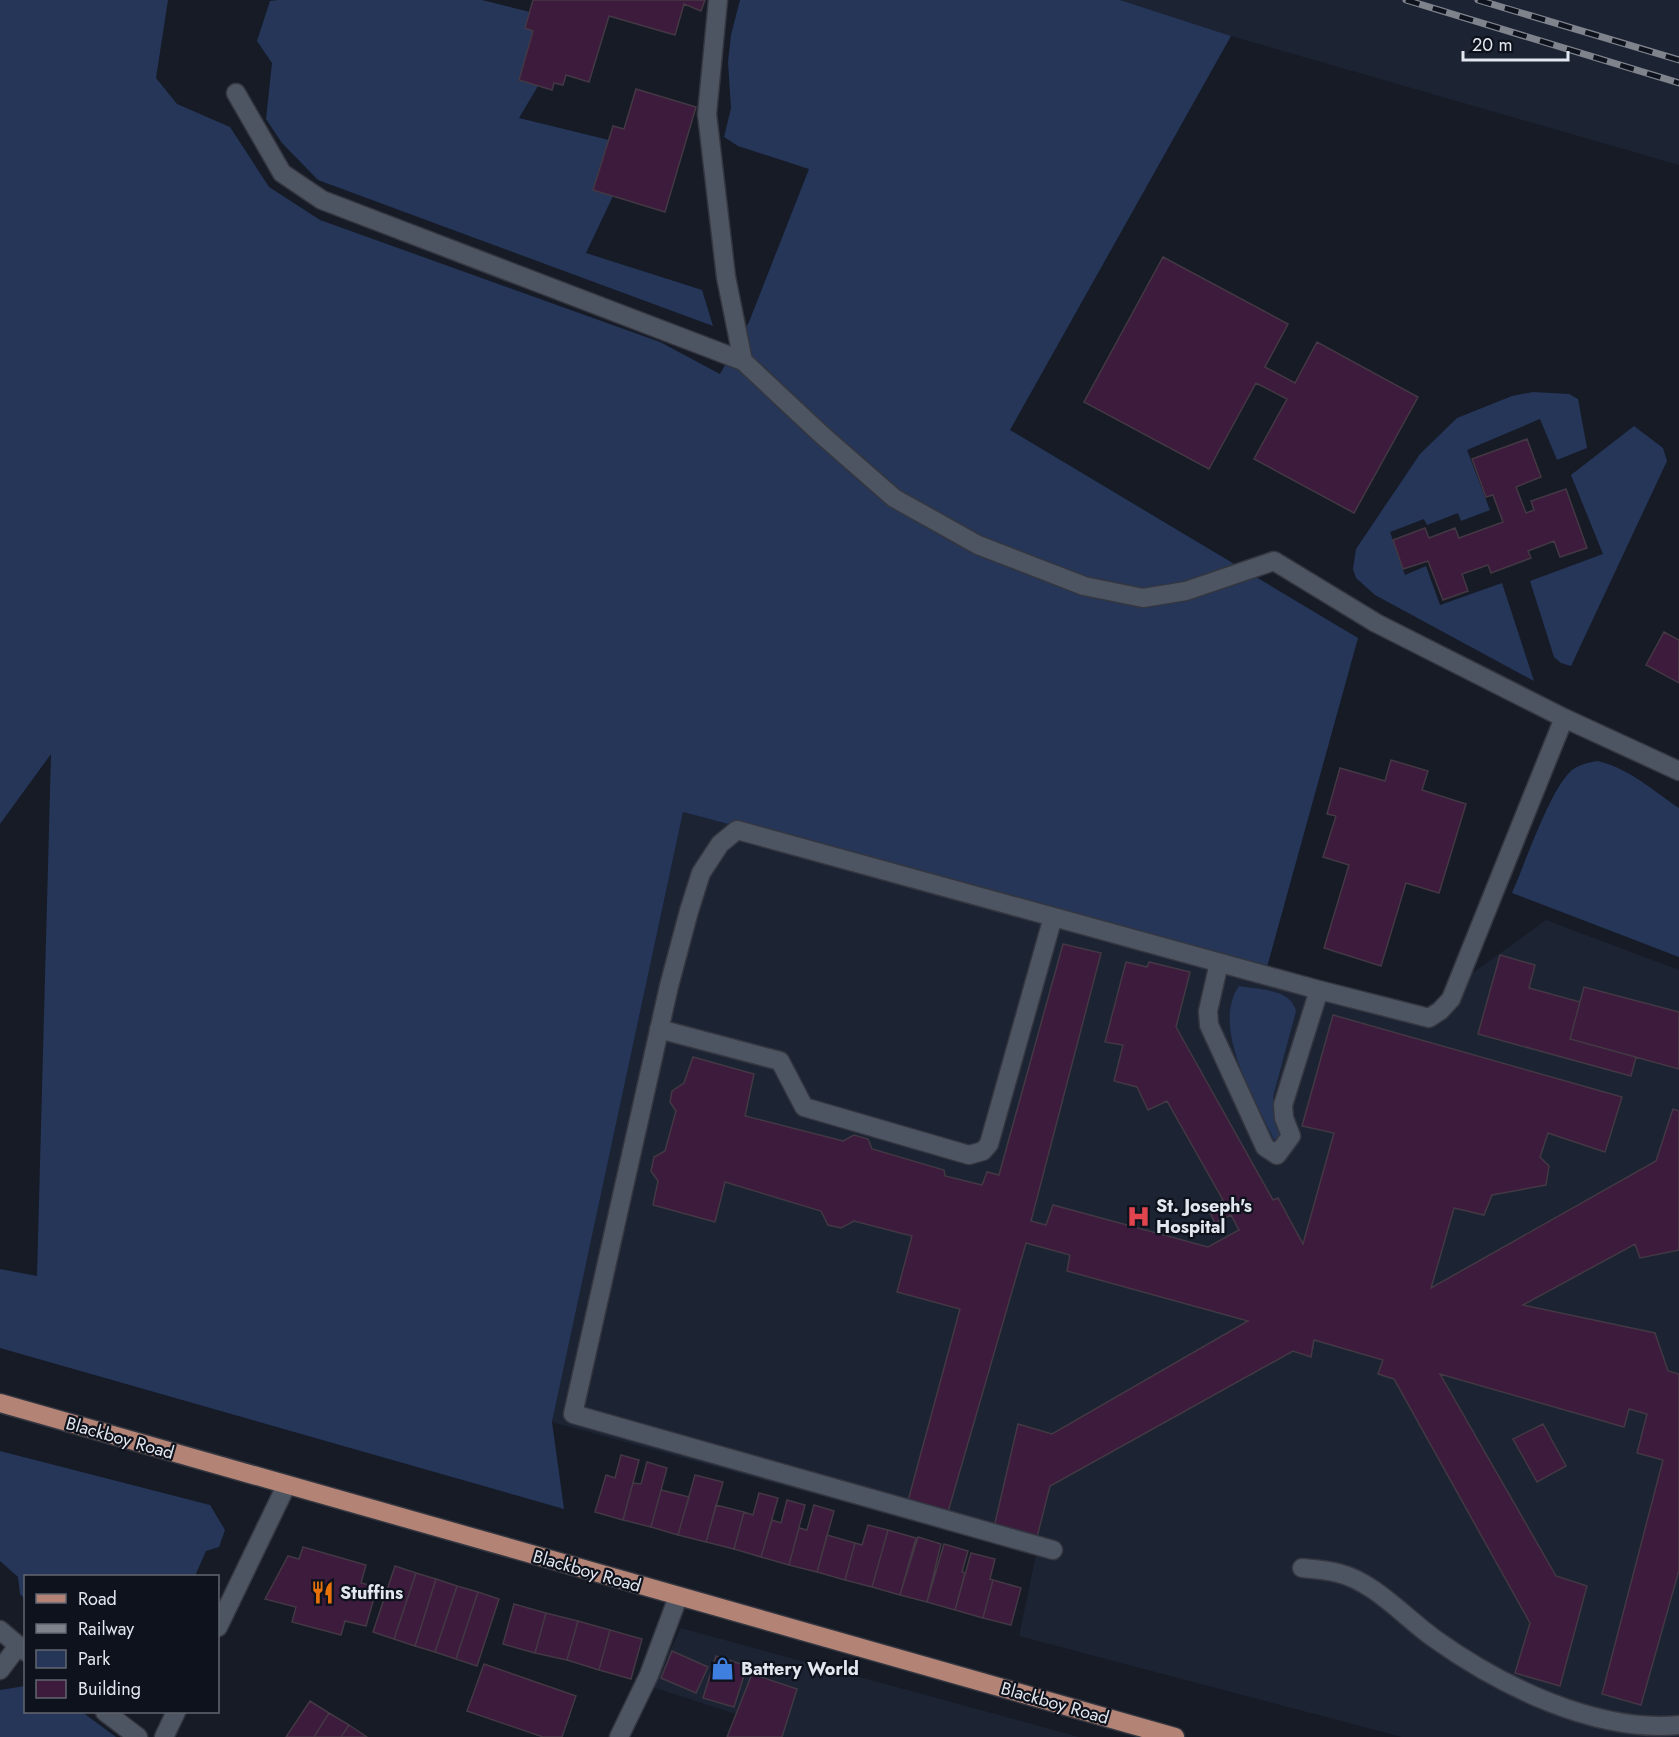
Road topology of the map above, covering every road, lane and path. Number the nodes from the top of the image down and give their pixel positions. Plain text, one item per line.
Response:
1 (718, 0) edge
2 (236, 93) dead end
3 (743, 361) junction
4 (1564, 718) junction
5 (1679, 771) edge
6 (1053, 917) junction
7 (1219, 963) junction
8 (1319, 990) junction
9 (659, 1029) junction
10 (0, 1403) edge
11 (286, 1486) junction
12 (1053, 1550) dead end
13 (1302, 1568) dead end
14 (678, 1597) junction
15 (219, 1625) edge
16 (0, 1630) edge
17 (22, 1649) edge
18 (0, 1670) edge
19 (106, 1713) edge
20 (176, 1713) edge
21 (1679, 1725) edge
22 (138, 1737) edge
23 (164, 1737) edge
24 (619, 1737) edge
25 (1175, 1737) edge

1 - 3 street
2 - 3 street
3 - 4 street
4 - 5 street
4 - 8 street
6 - 7 street
6 - 9 street
6 - 9 street
7 - 8 street
7 - 8 street
9 - 12 street
10 - 11 main road, Blackboy Road
11 - 14 main road, Blackboy Road
11 - 15 street
13 - 21 street
14 - 24 street
14 - 25 main road, Blackboy Road
16 - 17 street
17 - 18 street
19 - 22 street
20 - 23 street

